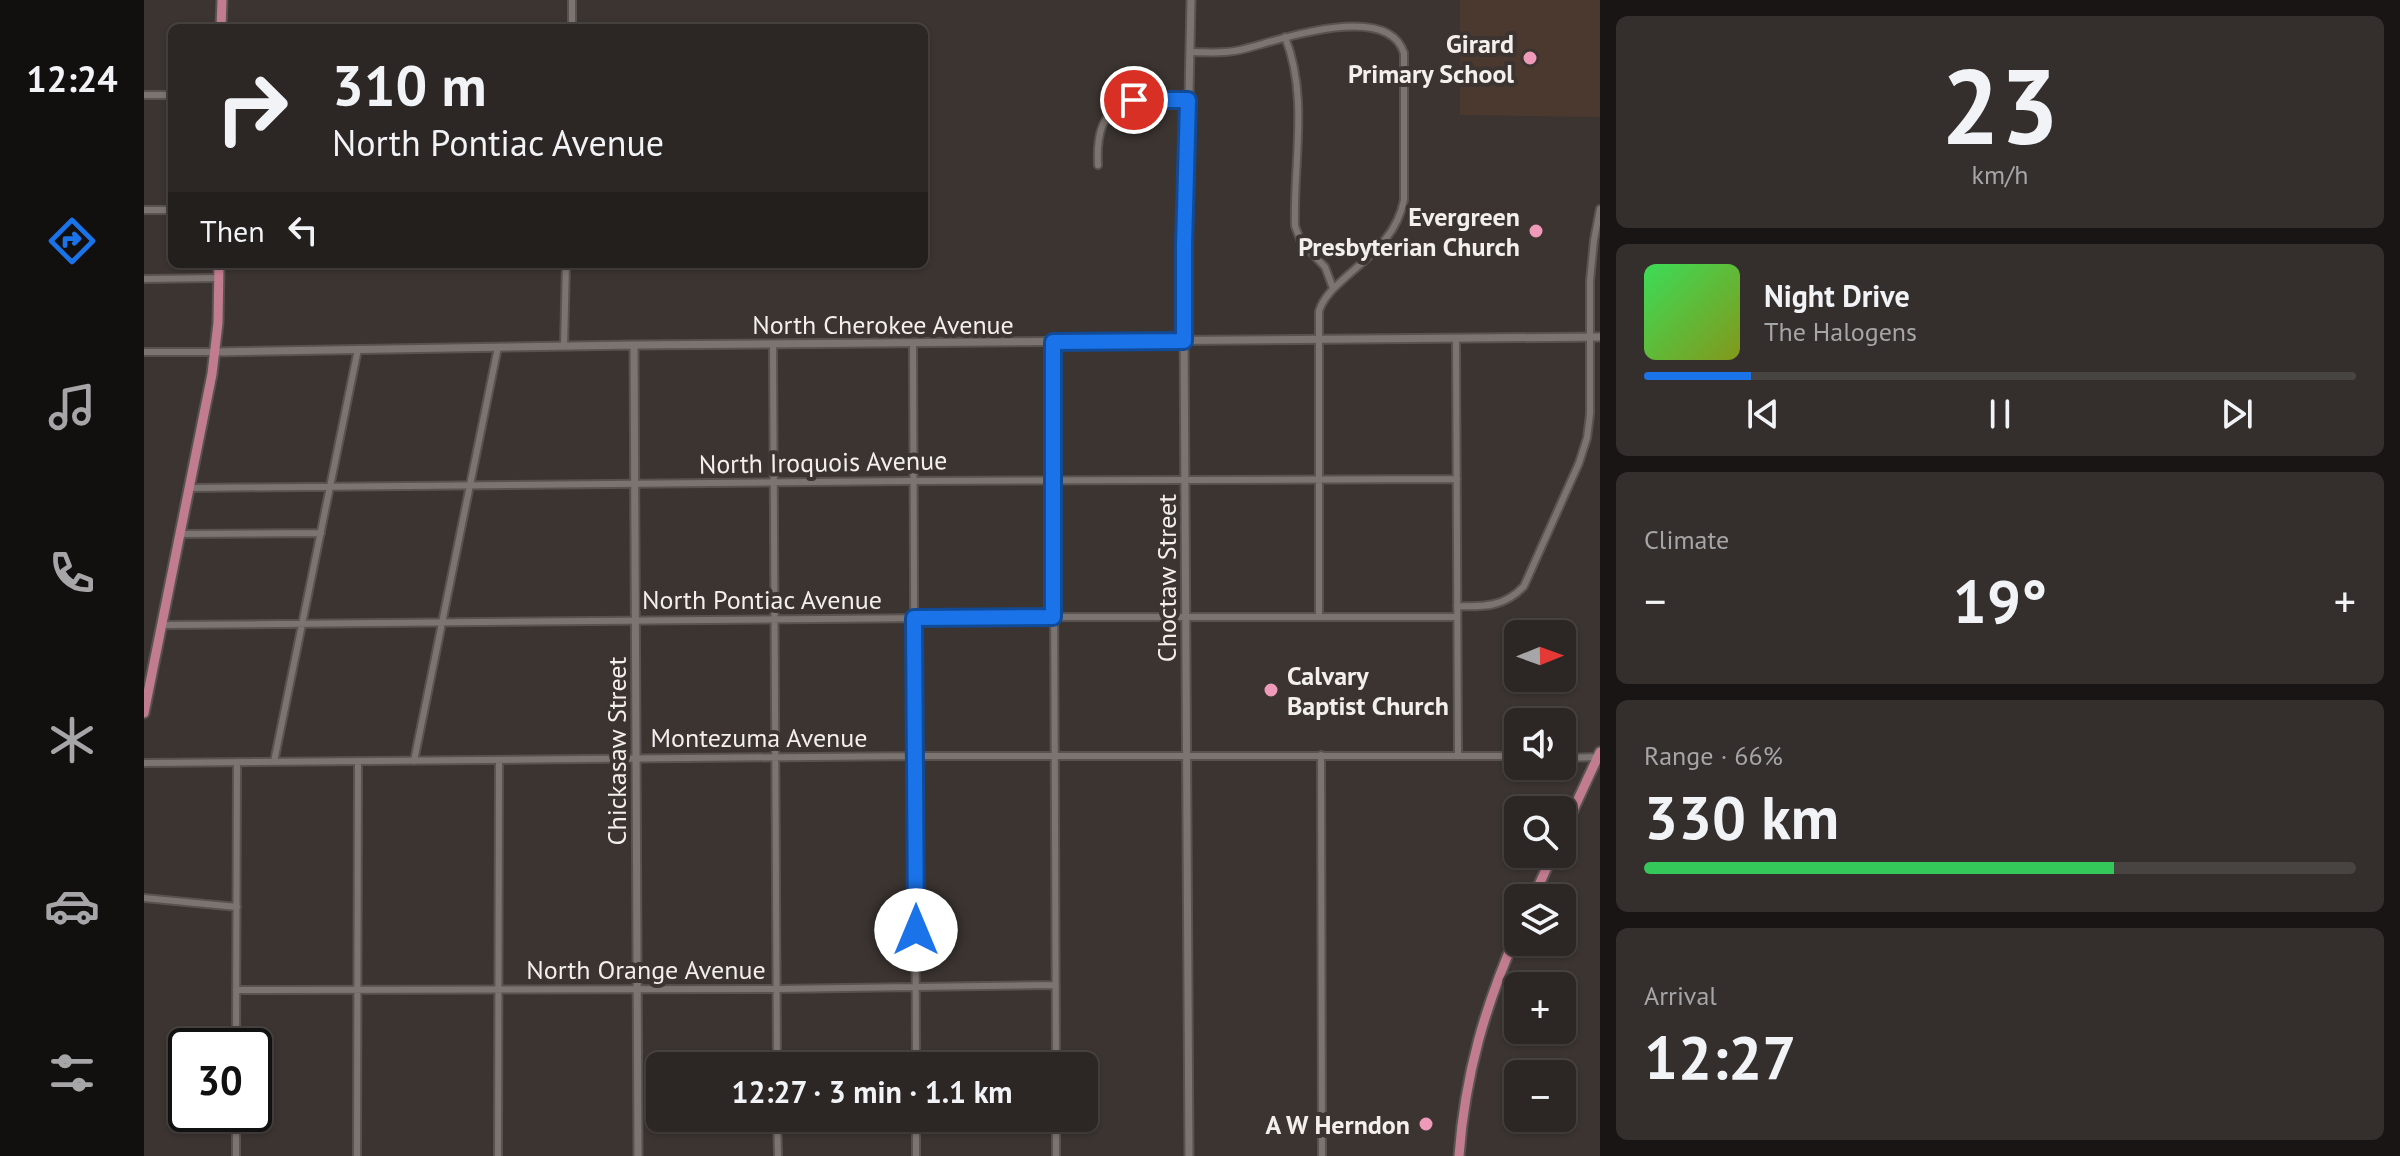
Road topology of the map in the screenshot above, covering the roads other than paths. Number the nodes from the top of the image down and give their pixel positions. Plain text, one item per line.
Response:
1 (222, 0) edge
2 (572, 0) edge
3 (1191, 0) edge
4 (221, 24) edge
5 (572, 24) edge
6 (1285, 37) junction
7 (1190, 52) junction
8 (144, 95) edge
9 (168, 95) edge
10 (1188, 100) junction
11 (1098, 165) dead end
12 (1600, 209) edge
13 (144, 210) edge
14 (168, 210) edge
15 (1597, 240) edge
16 (219, 268) edge
17 (566, 268) edge
18 (219, 278) junction
19 (144, 279) edge
20 (1333, 288) junction
21 (1590, 337) junction
22 (1600, 337) edge
23 (1456, 339) junction
24 (1319, 340) junction
25 (1184, 341) junction
26 (1053, 342) junction
27 (913, 343) junction
28 (634, 345) junction
29 (773, 345) junction
30 (564, 346) junction
31 (498, 347) junction
32 (358, 349) junction
33 (144, 352) edge
34 (215, 352) junction
35 (1457, 479) junction
36 (1186, 480) junction
37 (1318, 480) junction
38 (913, 481) junction
39 (1053, 481) junction
40 (774, 482) junction
41 (635, 484) junction
42 (470, 485) junction
43 (330, 487) junction
44 (190, 488) junction
45 (321, 533) junction
46 (180, 534) junction
47 (1457, 606) junction
48 (1187, 616) junction
49 (1053, 617) junction
50 (1319, 617) junction
51 (1457, 617) junction
52 (914, 618) junction
53 (775, 619) junction
54 (636, 620) junction
55 (442, 622) junction
56 (302, 624) junction
57 (162, 625) junction
58 (144, 713) edge
59 (1188, 755) junction
60 (1321, 755) junction
61 (1458, 755) junction
62 (1599, 755) edge
63 (915, 756) junction
64 (1054, 756) junction
65 (1504, 756) edge
66 (1576, 757) edge
67 (636, 758) junction
68 (776, 758) junction
69 (499, 760) junction
70 (358, 761) junction
71 (414, 761) junction
72 (274, 762) junction
73 (144, 763) edge
74 (237, 763) junction
75 (1576, 804) edge
76 (144, 898) edge
77 (237, 907) junction
78 (1508, 956) edge
79 (1055, 985) junction
80 (916, 987) junction
81 (637, 989) junction
82 (777, 989) junction
83 (236, 990) junction
84 (358, 990) junction
85 (498, 990) junction
86 (236, 1028) edge
87 (777, 1052) edge
88 (916, 1052) edge
89 (1056, 1052) edge
90 (236, 1132) edge
91 (777, 1132) edge
92 (916, 1132) edge
93 (1056, 1132) edge
94 (236, 1156) edge
95 (357, 1156) edge
96 (498, 1156) edge
97 (638, 1156) edge
98 (778, 1156) edge
99 (916, 1156) edge
100 (1056, 1156) edge
101 (1189, 1156) edge
102 (1322, 1156) edge
103 (1459, 1156) edge

1 - 4 main road
2 - 5 street
3 - 7 street, Choctaw Street
6 - 7 street
6 - 20 street
6 - 20 street
7 - 10 street, Choctaw Street
8 - 9 street
10 - 11 street
10 - 25 street, Choctaw Street
12 - 15 street
13 - 14 street
15 - 21 street
16 - 18 main road
17 - 30 street
18 - 19 street
18 - 34 main road
20 - 24 street
21 - 22 street, North Cherokee Avenue
21 - 23 street, North Cherokee Avenue
21 - 47 street
23 - 24 street, North Cherokee Avenue
23 - 35 street
24 - 25 street, North Cherokee Avenue
24 - 37 street
25 - 26 street, North Cherokee Avenue
25 - 36 street, Choctaw Street
26 - 27 street, North Cherokee Avenue
26 - 39 street
27 - 29 street, North Cherokee Avenue
27 - 38 street
28 - 29 street, North Cherokee Avenue
28 - 30 street, North Cherokee Avenue
28 - 41 street, Chickasaw Street
29 - 40 street
30 - 31 street, North Cherokee Avenue
31 - 32 street, North Cherokee Avenue
31 - 42 street
32 - 34 street, North Cherokee Avenue
32 - 43 street
33 - 34 street
34 - 44 main road
35 - 37 street, North Iroquois Avenue
35 - 47 street
36 - 37 street, North Iroquois Avenue
36 - 39 street, North Iroquois Avenue
36 - 48 street, Choctaw Street
37 - 50 street
38 - 39 street, North Iroquois Avenue
38 - 40 street, North Iroquois Avenue
38 - 52 street
39 - 49 street
40 - 41 street, North Iroquois Avenue
40 - 53 street
41 - 42 street, North Iroquois Avenue
41 - 54 street, Chickasaw Street
42 - 43 street, North Iroquois Avenue
42 - 55 street
43 - 44 street, North Iroquois Avenue
43 - 45 street
44 - 46 main road
45 - 46 street
45 - 56 street
46 - 57 main road
47 - 51 street
48 - 49 street, North Pontiac Avenue
48 - 50 street, North Pontiac Avenue
48 - 59 street, Choctaw Street
49 - 52 street, North Pontiac Avenue
49 - 64 street
50 - 51 street, North Pontiac Avenue
51 - 61 street
52 - 53 street, North Pontiac Avenue
52 - 63 street
53 - 54 street, North Pontiac Avenue
53 - 68 street
54 - 55 street, North Pontiac Avenue
54 - 67 street, Chickasaw Street
55 - 56 street, North Pontiac Avenue
55 - 71 street
56 - 57 street, North Pontiac Avenue
56 - 72 street
57 - 58 main road
59 - 60 street, Montezuma Avenue
59 - 64 street, Montezuma Avenue
59 - 101 street, Choctaw Street
60 - 61 street, Montezuma Avenue
60 - 102 street
61 - 65 street, Montezuma Avenue
62 - 66 street
62 - 75 main road
63 - 64 street, Montezuma Avenue
63 - 68 street, Montezuma Avenue
63 - 80 street
64 - 79 street
67 - 68 street, Montezuma Avenue
67 - 69 street, Montezuma Avenue
67 - 81 street, Chickasaw Street
68 - 82 street
69 - 71 street, Montezuma Avenue
69 - 85 street
70 - 71 street, Montezuma Avenue
70 - 72 street, Montezuma Avenue
70 - 84 street
72 - 74 street, Montezuma Avenue
73 - 74 street, Montezuma Avenue
74 - 77 street
76 - 77 street
77 - 83 street
78 - 103 main road
79 - 80 street, North Orange Avenue
79 - 89 street
80 - 82 street, North Orange Avenue
80 - 88 street
81 - 82 street, North Orange Avenue
81 - 85 street, North Orange Avenue
81 - 97 street, Chickasaw Street
82 - 87 street
83 - 84 street, North Orange Avenue
83 - 86 street
84 - 85 street, North Orange Avenue
84 - 95 street
85 - 96 street
90 - 94 street
91 - 98 street
92 - 99 street
93 - 100 street

